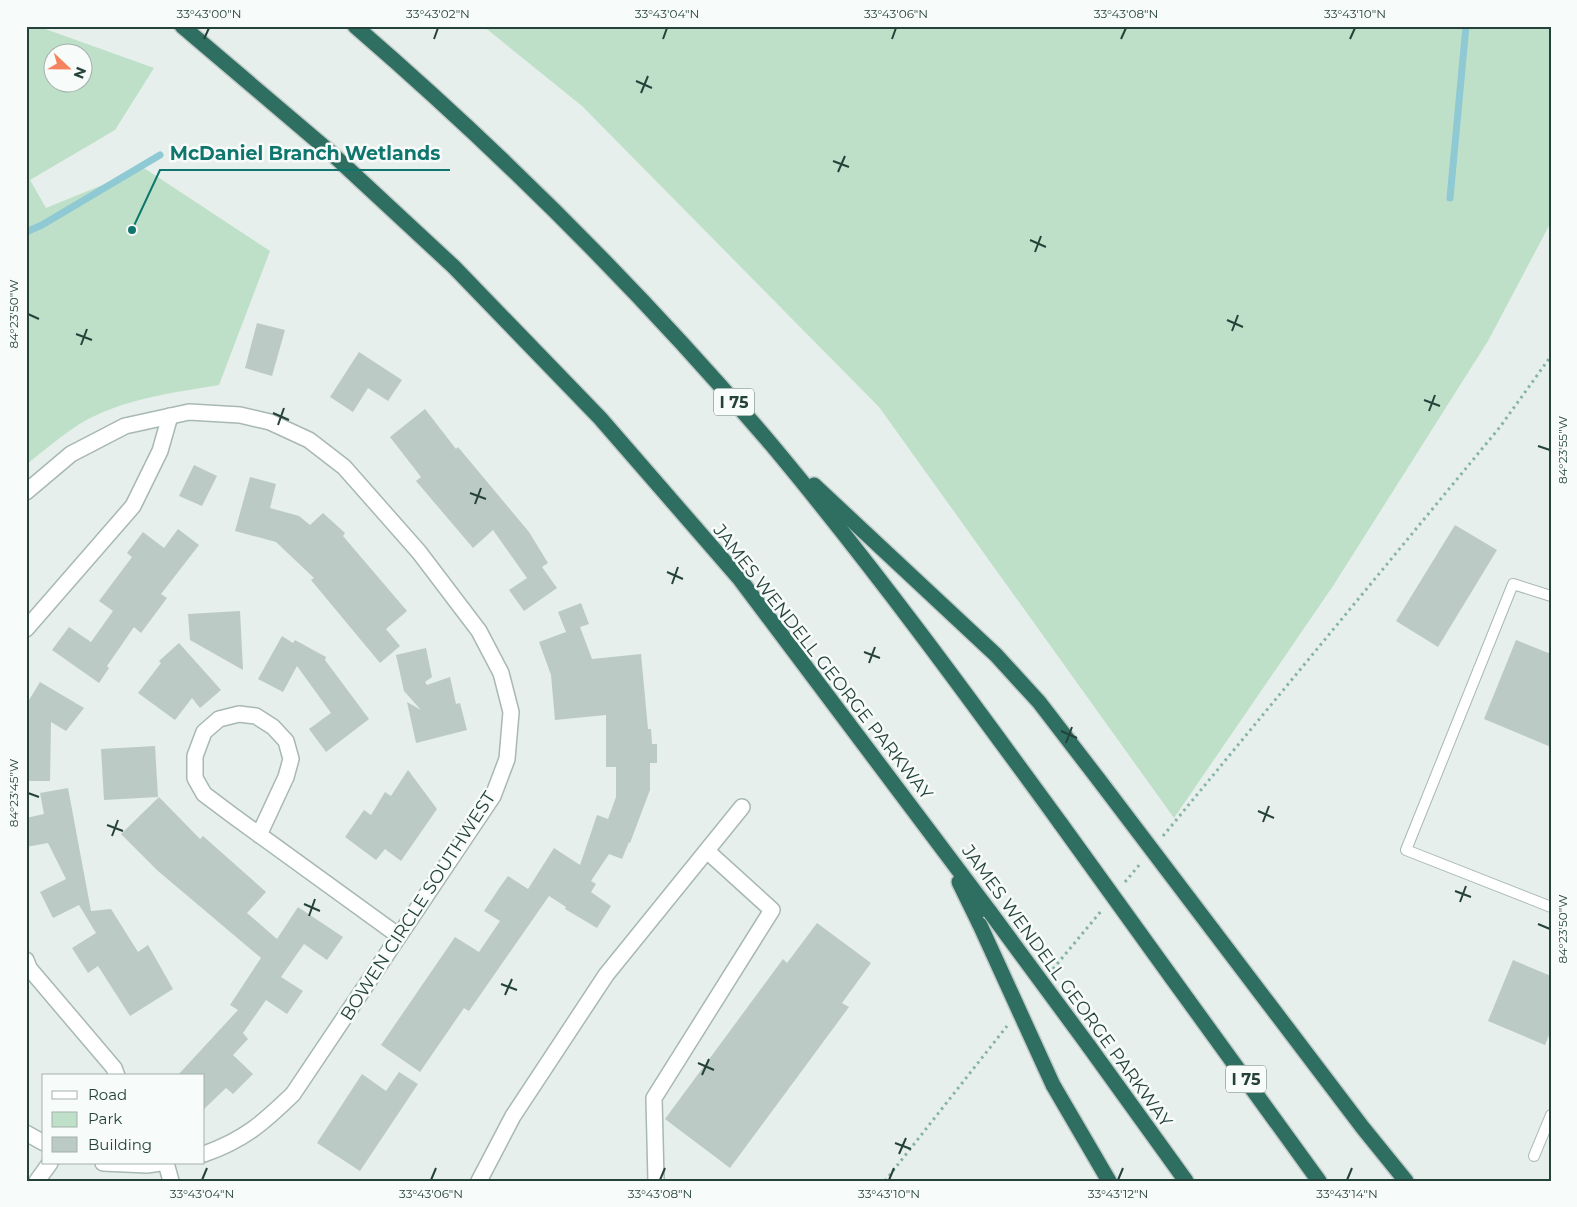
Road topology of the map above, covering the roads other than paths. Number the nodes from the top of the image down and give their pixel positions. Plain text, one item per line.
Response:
1 (182, 26) edge
2 (355, 26) edge
3 (170, 416) junction
4 (770, 443) junction
5 (26, 492) edge
6 (1551, 596) edge
7 (26, 629) edge
8 (742, 807) dead end
9 (259, 835) junction
10 (933, 835) junction
11 (707, 851) junction
12 (1551, 907) edge
13 (399, 936) junction
14 (26, 960) edge
15 (116, 1074) edge
16 (1551, 1115) edge
17 (26, 1133) edge
18 (42, 1142) edge
19 (205, 1154) edge
20 (1534, 1156) dead end
21 (49, 1164) edge
22 (118, 1164) edge
23 (156, 1164) edge
24 (166, 1164) edge
25 (37, 1181) edge
26 (171, 1181) edge
27 (479, 1181) edge
28 (656, 1181) edge
29 (1109, 1181) edge
30 (1186, 1181) edge
31 (1319, 1181) edge
32 (1406, 1181) edge

1 - 10 highway, JAMES WENDELL GEORGE PARKWAY
2 - 4 highway, I 75
3 - 5 street, BOWEN CIRCLE SOUTHWEST
3 - 7 street
3 - 13 street, BOWEN CIRCLE SOUTHWEST
4 - 31 highway, I 75, bridge
4 - 32 highway, bridge
6 - 12 lane
8 - 11 street
9 - 9 street
9 - 13 street
10 - 29 highway, bridge
10 - 30 highway, JAMES WENDELL GEORGE PARKWAY, bridge
11 - 27 street
11 - 28 street
13 - 19 street, BOWEN CIRCLE SOUTHWEST
14 - 15 street
16 - 20 lane
17 - 18 street
21 - 25 street
22 - 23 street
24 - 26 street

